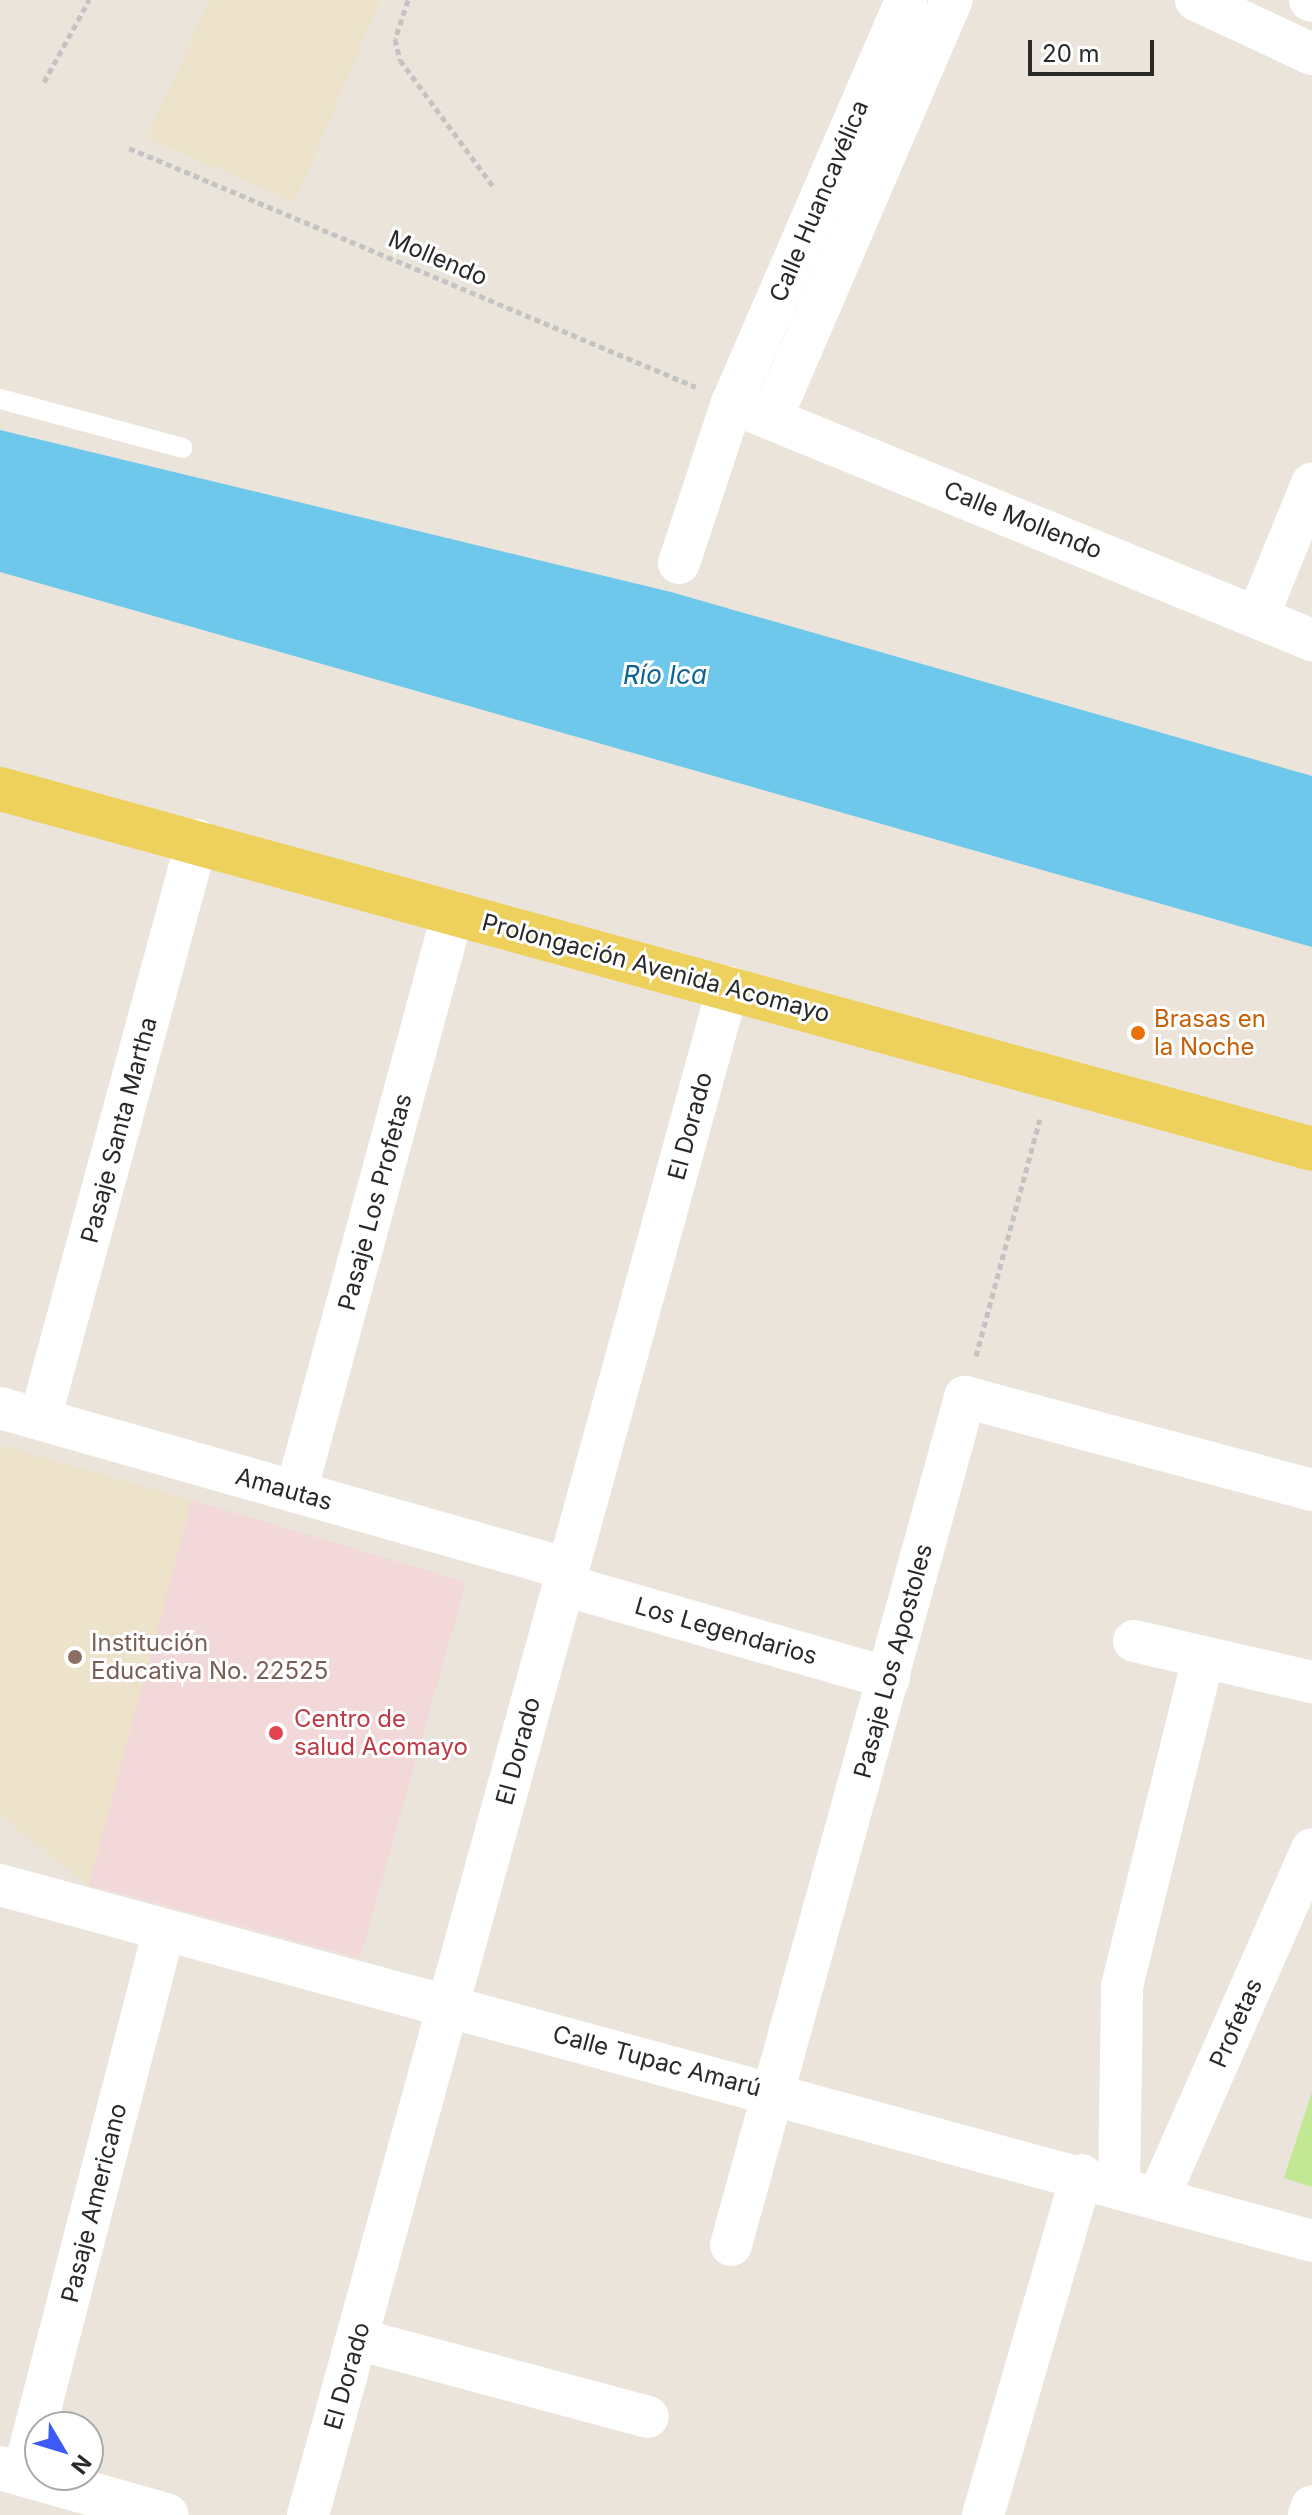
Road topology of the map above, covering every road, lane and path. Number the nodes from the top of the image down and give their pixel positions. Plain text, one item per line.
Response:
1 (89, 0) edge
2 (408, 0) edge
3 (906, 0) edge
4 (952, 0) edge
5 (1196, 0) edge
6 (1312, 54) edge
7 (44, 82) dead end
8 (129, 148) dead end
9 (495, 189) dead end
10 (0, 399) edge
11 (732, 403) junction
12 (772, 417) junction
13 (183, 448) dead end
14 (1312, 484) edge
15 (679, 563) dead end
16 (1258, 616) junction
17 (1312, 640) edge
18 (0, 789) edge
19 (197, 840) junction
20 (453, 912) junction
21 (728, 987) junction
22 (1051, 1075) junction
23 (1312, 1149) edge
24 (965, 1397) junction
25 (0, 1408) edge
26 (40, 1419) junction
27 (1312, 1490) edge
28 (296, 1492) junction
29 (566, 1577) junction
30 (1134, 1641) dead end
31 (1203, 1658) junction
32 (889, 1678) junction
33 (1312, 1682) edge
34 (1312, 1849) edge
35 (0, 1885) edge
36 (164, 1930) junction
37 (448, 2006) junction
38 (774, 2092) junction
39 (1101, 2180) junction
40 (1159, 2196) junction
41 (1312, 2241) edge
42 (731, 2245) dead end
43 (357, 2339) junction
44 (648, 2417) dead end
45 (12, 2472) edge
46 (1312, 2506) edge
47 (166, 2515) edge
48 (308, 2515) edge
49 (983, 2515) edge
50 (1309, 2515) edge

1 - 7 path
2 - 9 path
3 - 11 street, Calle Huancavélica
4 - 12 street
5 - 6 street
8 - 11 path, Mollendo
10 - 13 lane
11 - 12 street, Calle Mollendo
11 - 15 street, Calle Huancavélica
12 - 16 street, Calle Mollendo
14 - 16 street
16 - 17 street, Calle Mollendo
18 - 19 main road, Prolongación Avenida Acomayo
19 - 20 main road, Prolongación Avenida Acomayo
19 - 26 street, Pasaje Santa Martha
20 - 21 main road, Prolongación Avenida Acomayo
20 - 28 street, Pasaje Los Profetas
21 - 22 main road, Prolongación Avenida Acomayo
21 - 29 street, El Dorado
22 - 23 main road, Prolongación Avenida Acomayo
22 - 24 path
24 - 27 street
24 - 32 street, Pasaje Los Apostoles
25 - 26 street, Amautas
26 - 28 street, Amautas
28 - 29 street, Amautas
29 - 32 street, Los Legendarios
29 - 37 street, El Dorado
30 - 31 street
31 - 33 street
31 - 39 street
32 - 38 street, Pasaje Los Apostoles
34 - 40 street, Profetas
35 - 36 street, Calle Tupac Amarú
36 - 37 street, Calle Tupac Amarú
36 - 45 street, Pasaje Americano
37 - 38 street, Calle Tupac Amarú
37 - 43 street, El Dorado
38 - 39 street, Calle Tupac Amarú
38 - 42 street, Pasaje Los Apostoles
39 - 40 street, Calle Tupac Amarú
39 - 49 street
40 - 41 street, Calle Tupac Amarú
43 - 44 street
43 - 48 street, El Dorado
45 - 47 street
46 - 50 street

